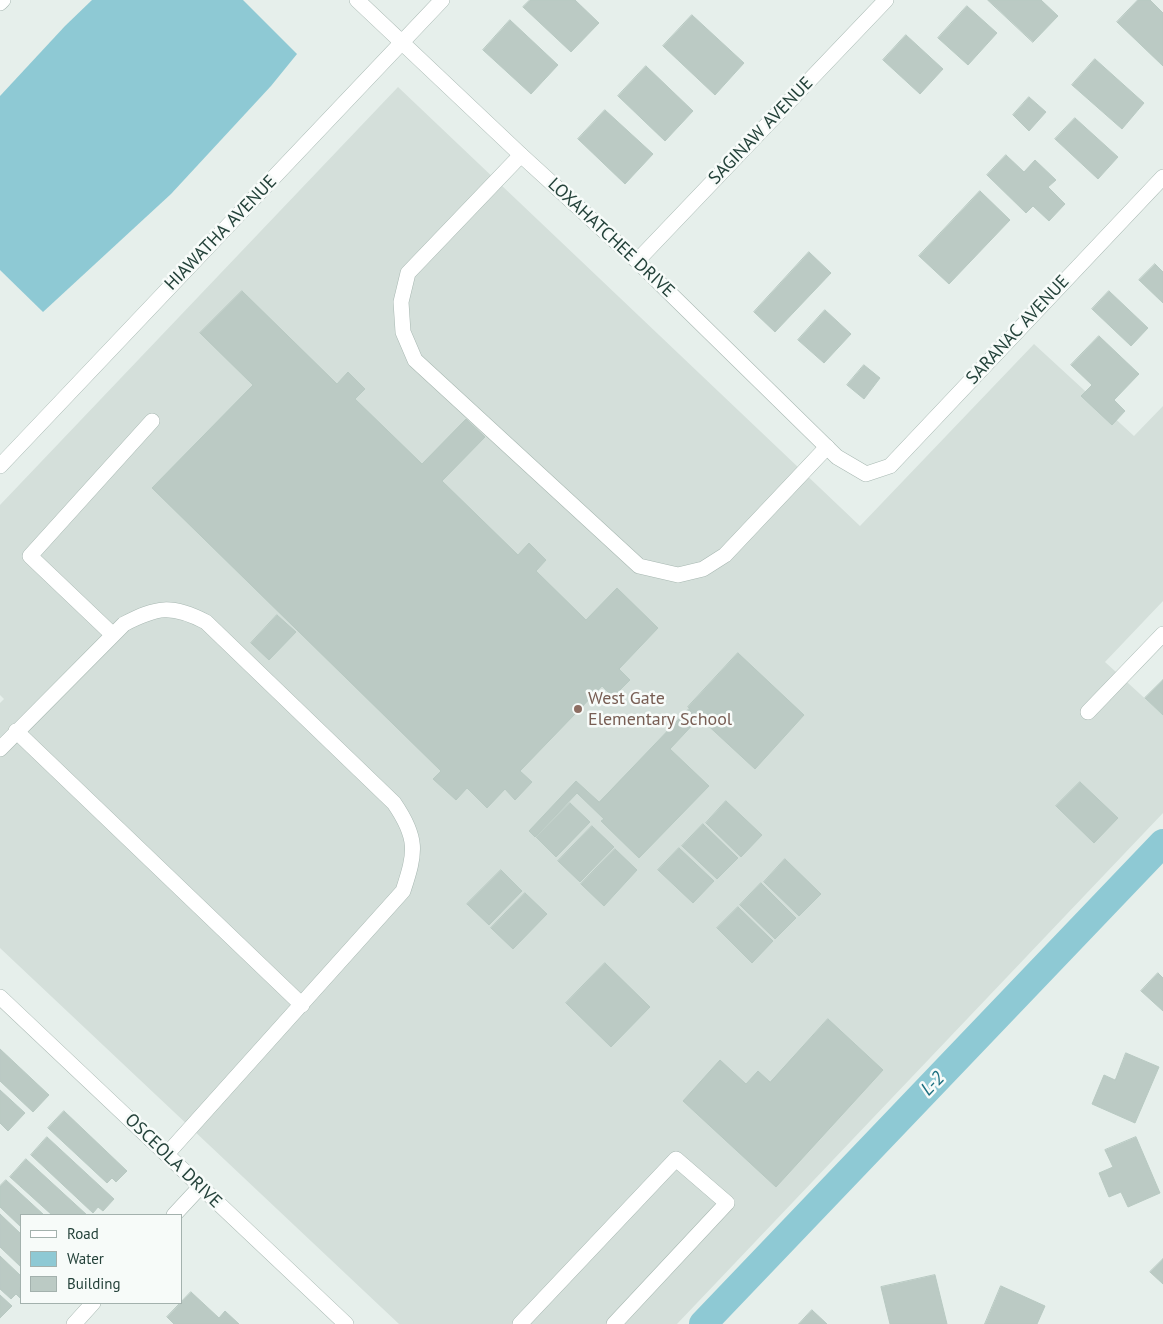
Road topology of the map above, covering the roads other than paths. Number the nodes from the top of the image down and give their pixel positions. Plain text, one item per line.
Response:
1 (3, 0) edge
2 (357, 0) edge
3 (442, 0) edge
4 (886, 0) edge
5 (0, 4) edge
6 (402, 42) junction
7 (520, 154) junction
8 (1163, 177) edge
9 (637, 261) junction
10 (152, 421) dead end
11 (827, 447) junction
12 (0, 466) edge
13 (866, 474) joint
14 (1163, 634) edge
15 (113, 636) junction
16 (1088, 712) dead end
17 (16, 731) junction
18 (0, 749) edge
19 (0, 997) edge
20 (302, 1005) junction
21 (167, 1154) junction
22 (200, 1187) junction
23 (175, 1214) edge
24 (92, 1304) edge
25 (74, 1324) edge
26 (346, 1324) edge
27 (520, 1324) edge
28 (614, 1324) edge

1 - 5 street
2 - 6 street, LOXAHATCHEE DRIVE
3 - 6 street, HIAWATHA AVENUE
4 - 9 street, SAGINAW AVENUE
6 - 7 street, LOXAHATCHEE DRIVE
6 - 12 street, HIAWATHA AVENUE
7 - 9 street, LOXAHATCHEE DRIVE
7 - 11 street
8 - 13 street, SARANAC AVENUE
9 - 11 street, LOXAHATCHEE DRIVE
10 - 15 street
11 - 13 street, LOXAHATCHEE DRIVE
14 - 16 street
15 - 17 street
15 - 20 street
17 - 18 street
17 - 20 street
19 - 21 street, OSCEOLA DRIVE
20 - 21 street
21 - 22 street, OSCEOLA DRIVE
22 - 23 street
22 - 26 street, OSCEOLA DRIVE
24 - 25 street
27 - 28 street

